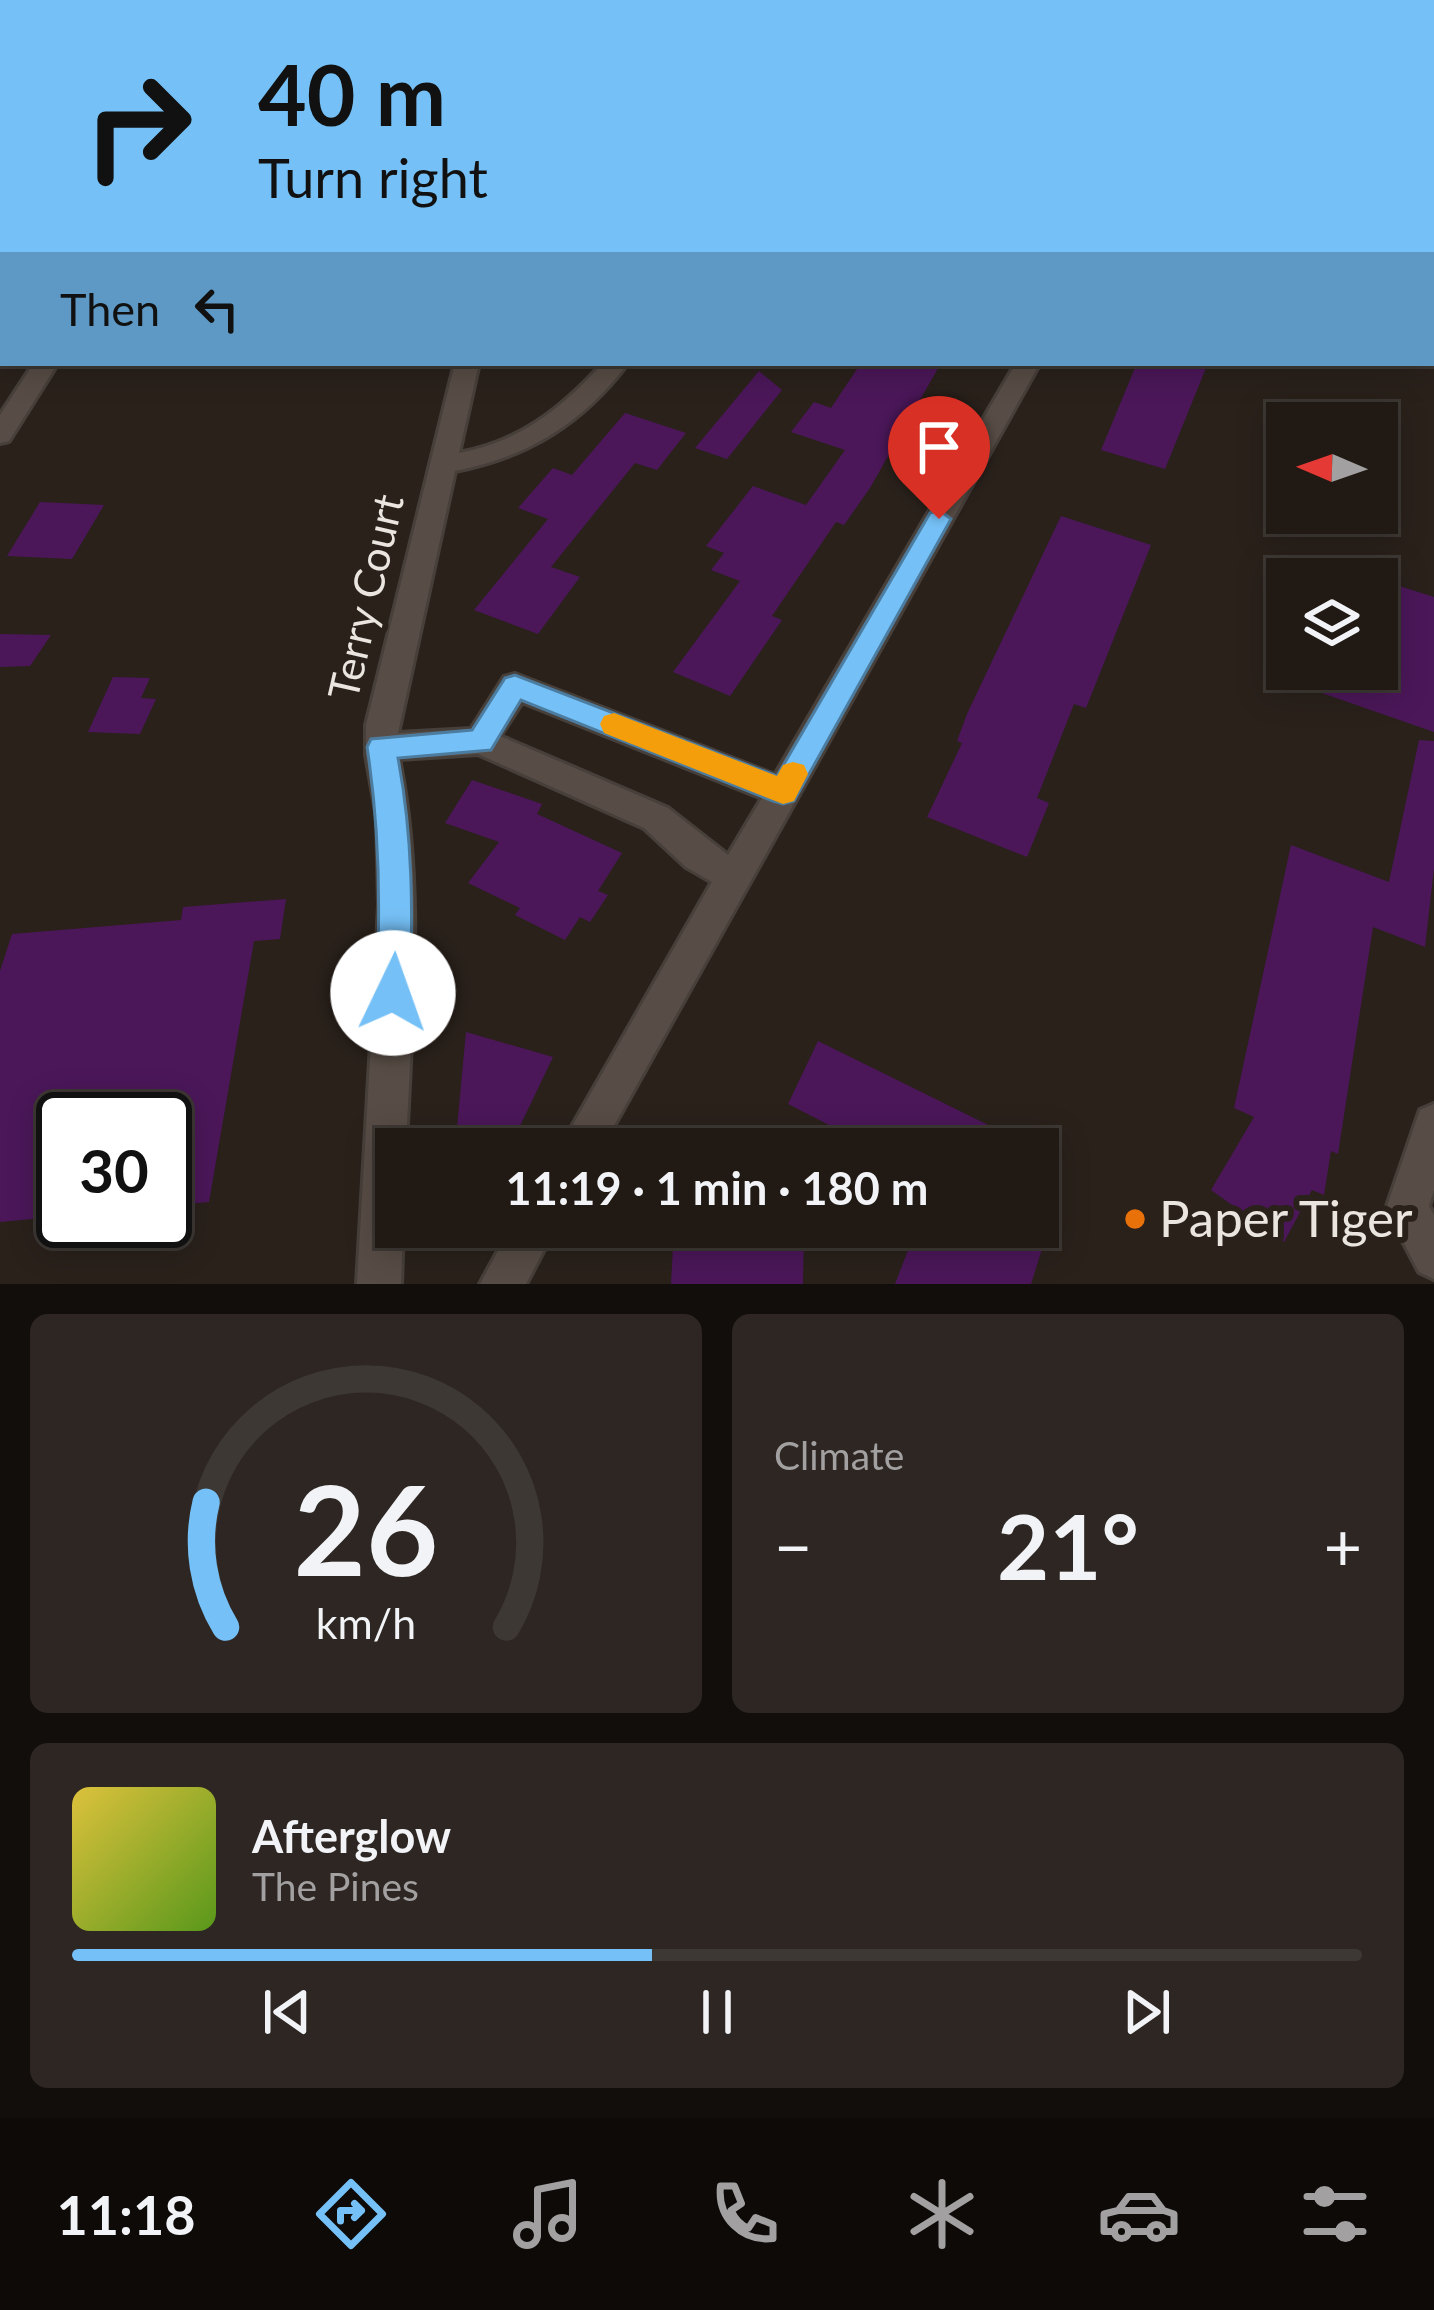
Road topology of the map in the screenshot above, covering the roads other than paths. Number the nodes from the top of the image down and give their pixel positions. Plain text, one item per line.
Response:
1 (44, 366) edge
2 (466, 366) edge
3 (613, 366) edge
4 (1026, 366) edge
5 (0, 434) edge
6 (442, 465) junction
7 (480, 741) junction
8 (382, 747) junction
9 (783, 792) junction
10 (735, 877) junction
11 (1434, 1124) edge
12 (591, 1128) edge
13 (523, 1248) edge
14 (1434, 1257) edge
15 (379, 1284) edge
16 (502, 1284) edge

1 - 5 street
2 - 6 street, Terry Court
3 - 6 street
4 - 9 street
6 - 8 street, Terry Court
7 - 8 street
7 - 9 street
7 - 10 street
8 - 15 street, Terry Court
9 - 10 street
10 - 12 street
11 - 14 street
13 - 16 street

